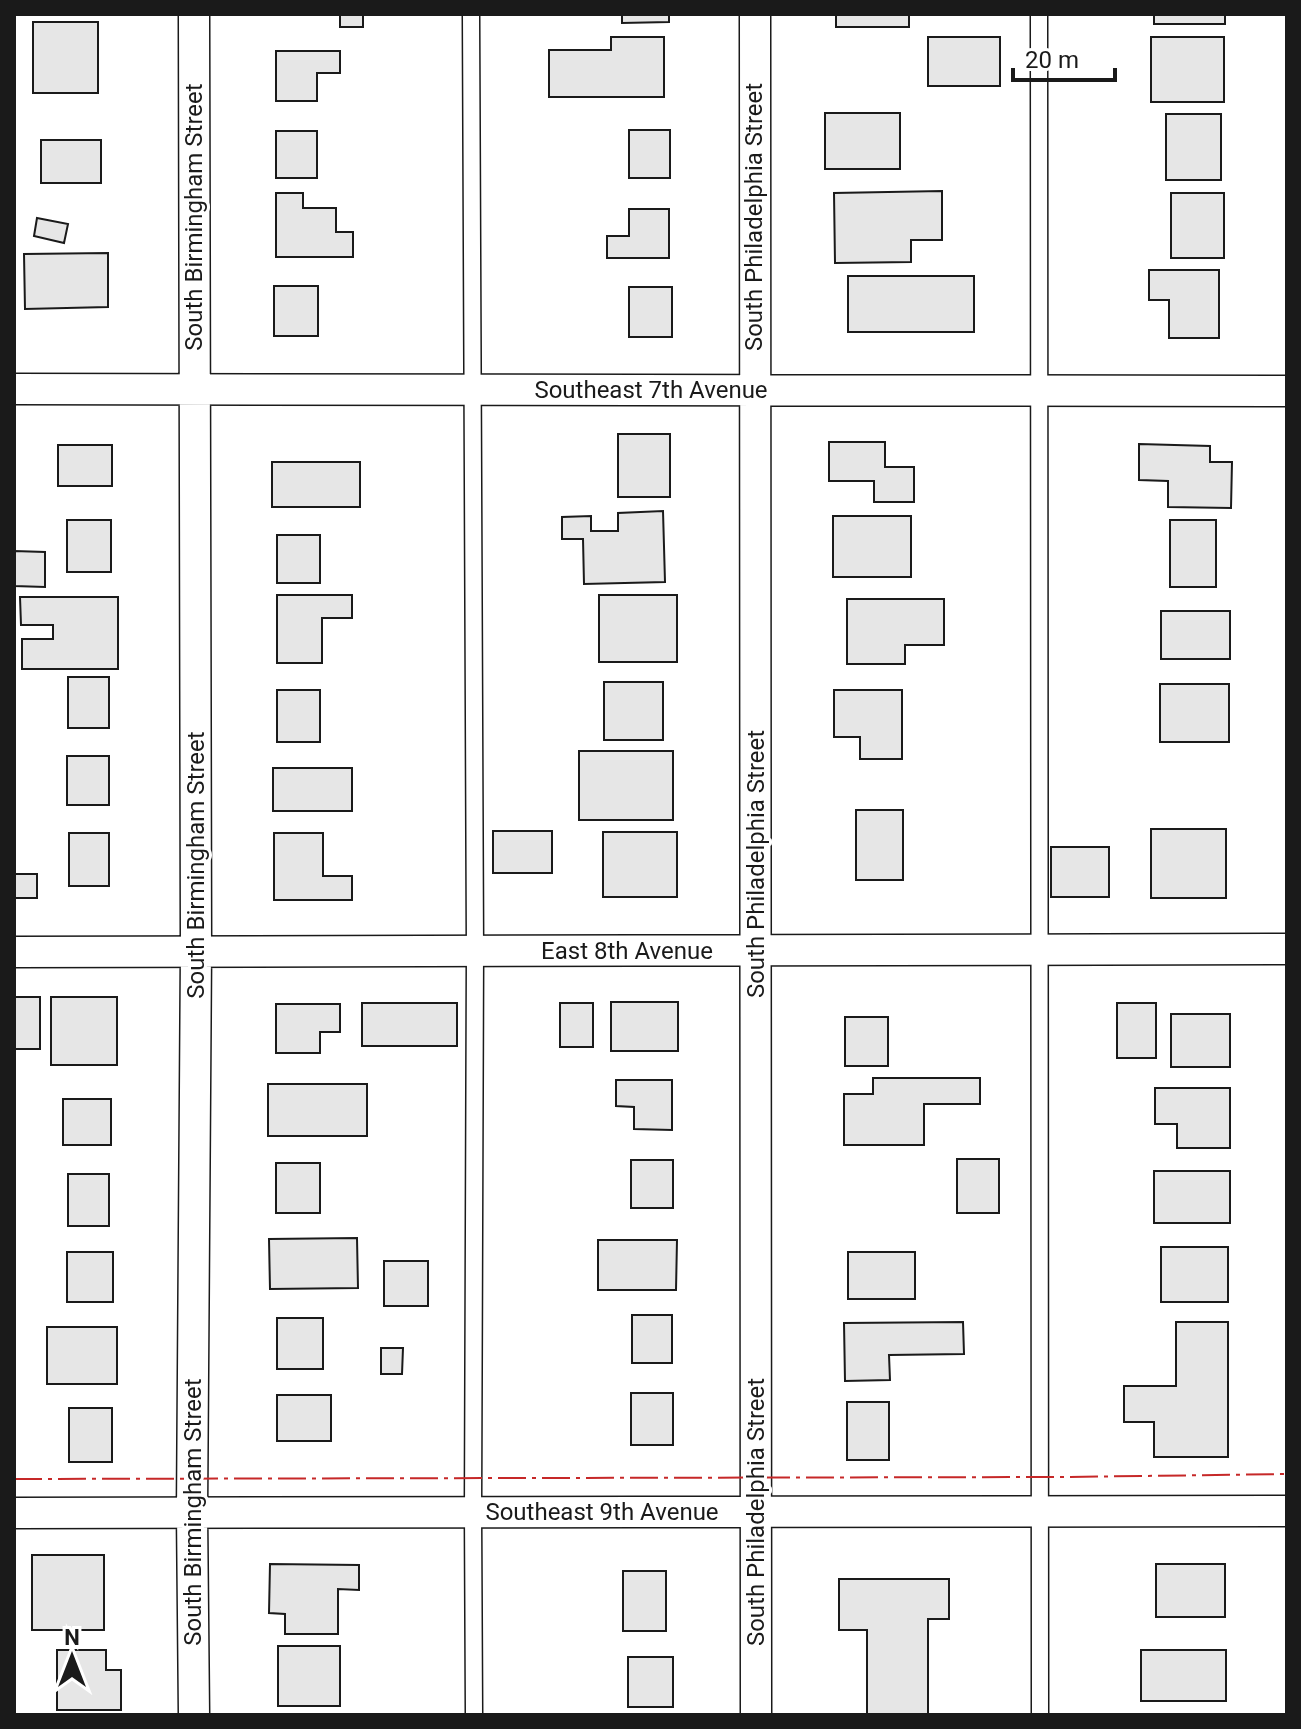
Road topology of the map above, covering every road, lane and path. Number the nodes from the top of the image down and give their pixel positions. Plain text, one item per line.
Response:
1 (194, 14) edge
2 (471, 14) edge
3 (755, 14) edge
4 (1039, 14) edge
5 (14, 389) edge
6 (195, 389) junction
7 (471, 389) junction
8 (754, 390) junction
9 (1039, 391) junction
10 (1287, 391) edge
11 (1287, 949) edge
12 (1040, 950) junction
13 (196, 951) junction
14 (475, 951) junction
15 (756, 951) junction
16 (14, 952) edge
17 (1040, 1511) junction
18 (1287, 1511) edge
19 (473, 1512) junction
20 (756, 1512) junction
21 (14, 1513) edge
22 (192, 1513) junction
23 (194, 1715) edge
24 (474, 1715) edge
25 (756, 1715) edge
26 (1040, 1715) edge

1 - 6 street, South Birmingham Street
2 - 7 lane
3 - 8 street, South Philadelphia Street
4 - 9 lane
5 - 6 street, Southeast 7th Avenue
6 - 7 street, Southeast 7th Avenue
6 - 13 street, South Birmingham Street
7 - 8 street, Southeast 7th Avenue
7 - 14 lane
8 - 9 street, Southeast 7th Avenue
8 - 15 street, South Philadelphia Street
9 - 10 street, Southeast 7th Avenue
9 - 12 lane
11 - 12 street, East 8th Avenue
12 - 15 street, East 8th Avenue
12 - 17 lane
13 - 14 street, East 8th Avenue
13 - 16 street, East 8th Avenue
13 - 22 street, South Birmingham Street
14 - 15 street, East 8th Avenue
14 - 19 lane
15 - 20 street, South Philadelphia Street
17 - 18 street, Southeast 9th Avenue
17 - 20 street, Southeast 9th Avenue
17 - 26 lane
19 - 20 street, Southeast 9th Avenue
19 - 22 street, Southeast 9th Avenue
19 - 24 lane
20 - 25 street, South Philadelphia Street
21 - 22 street, Southeast 9th Avenue
22 - 23 street, South Birmingham Street

